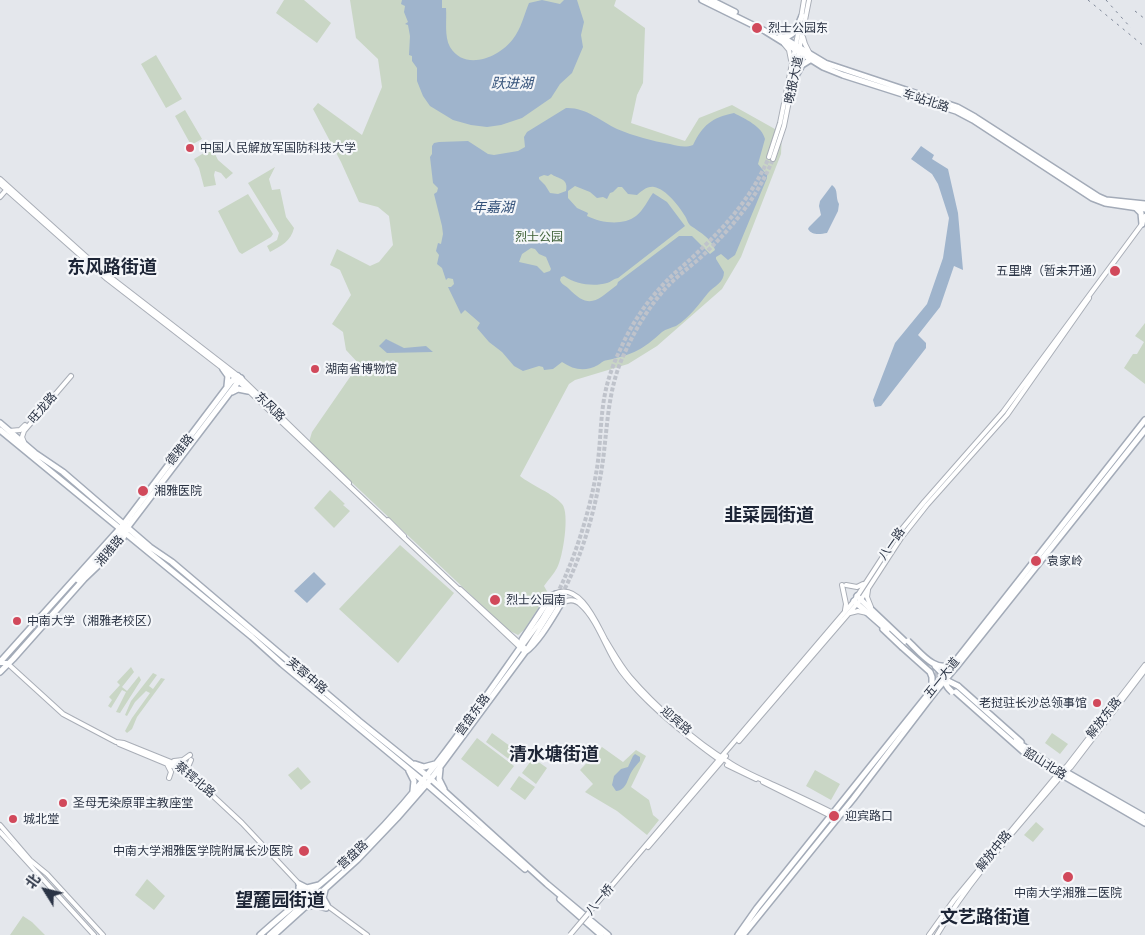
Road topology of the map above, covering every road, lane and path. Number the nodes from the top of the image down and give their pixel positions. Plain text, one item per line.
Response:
1 (702, 0) edge
2 (710, 0) edge
3 (804, 0) edge
4 (809, 0) edge
5 (802, 16) junction
6 (802, 32) junction
7 (782, 40) junction
8 (797, 50) junction
9 (813, 59) junction
10 (792, 63) junction
11 (794, 79) junction
12 (0, 179) edge
13 (4, 187) edge
14 (0, 197) edge
15 (1144, 203) edge
16 (1135, 208) junction
17 (1145, 209) edge
18 (1145, 216) edge
19 (1144, 223) edge
20 (223, 369) junction
21 (238, 378) junction
22 (227, 388) junction
23 (248, 391) junction
24 (228, 396) junction
25 (1145, 420) edge
26 (0, 423) edge
27 (0, 430) edge
28 (8, 430) junction
29 (1145, 430) edge
30 (25, 444) junction
31 (124, 529) junction
32 (865, 583) junction
33 (869, 586) junction
34 (557, 600) junction
35 (857, 600) junction
36 (845, 613) junction
37 (875, 613) junction
38 (868, 614) junction
39 (876, 621) junction
40 (884, 621) junction
41 (985, 624) junction
42 (530, 628) junction
43 (512, 636) junction
44 (513, 641) junction
45 (524, 648) junction
46 (16, 650) tunnel mouth
47 (515, 656) junction
48 (0, 663) edge
49 (8, 664) junction
50 (1145, 664) edge
51 (955, 665) junction
52 (932, 669) junction
53 (1145, 670) edge
54 (0, 672) edge
55 (944, 679) junction
56 (955, 689) junction
57 (933, 692) junction
58 (900, 736) junction
59 (118, 744) dead end
60 (1025, 747) junction
61 (388, 751) junction
62 (1026, 754) junction
63 (721, 759) junction
64 (163, 761) junction
65 (173, 761) junction
66 (441, 762) junction
67 (396, 763) dead end
68 (406, 763) junction
69 (188, 773) junction
70 (1062, 773) junction
71 (178, 774) dead end
72 (169, 778) dead end
73 (427, 780) junction
74 (444, 794) junction
75 (410, 800) junction
76 (832, 814) junction
77 (838, 817) junction
78 (1145, 817) edge
79 (1145, 822) edge
80 (0, 825) edge
81 (0, 832) edge
82 (631, 865) joint
83 (324, 885) junction
84 (299, 886) junction
85 (311, 896) junction
86 (297, 903) junction
87 (326, 906) junction
88 (303, 909) junction
89 (275, 922) junction
90 (741, 934) edge
91 (94, 935) edge
92 (103, 935) edge
93 (260, 935) edge
94 (264, 935) edge
95 (269, 935) edge
96 (274, 935) edge
97 (366, 935) edge
98 (572, 935) edge
99 (601, 935) edge
100 (608, 935) edge
101 (929, 935) edge
102 (937, 935) edge

1 - 7 main road, 车站北路
2 - 7 main road, 车站北路
3 - 5 main road, 晚报大道
4 - 6 main road, 晚报大道
5 - 7 main road
5 - 8 main road, 晚报大道
6 - 8 main road, 晚报大道
6 - 9 main road
7 - 8 main road, 车站北路
7 - 10 main road
8 - 9 main road, 车站北路
8 - 10 main road, 晚报大道
8 - 11 main road, 晚报大道
9 - 11 main road
9 - 15 main road, 车站北路
9 - 16 main road, 车站北路
10 - 11 main road, 晚报大道
12 - 13 main road, 东风路
13 - 14 main road
13 - 20 main road, 东风路
13 - 21 main road, 东风路
16 - 17 main road, 车站北路
16 - 19 main road
18 - 19 main road, 八一路
19 - 32 main road, 八一路
19 - 33 main road, 八一路
20 - 21 main road, 东风路
20 - 22 main road
21 - 22 main road, 德雅路
21 - 23 main road, 东风路
21 - 24 main road, 德雅路
21 - 43 main road, 东风路
22 - 31 main road, 德雅路
23 - 24 main road
23 - 44 main road, 东风路
24 - 31 main road, 德雅路
25 - 41 main road, 五一大道
26 - 28 main road, 芙蓉中路
27 - 31 main road, 芙蓉中路
28 - 30 main road, 芙蓉中路
28 - 30 main road, 旺龙路
29 - 41 main road, 五一大道
30 - 31 main road, 芙蓉中路
31 - 46 main road, 湘雅路
31 - 48 main road, 湘雅路
31 - 49 main road, 湘雅路
31 - 61 main road, 芙蓉中路
31 - 68 main road, 芙蓉中路
32 - 35 main road, 八一路
32 - 36 main road
33 - 35 main road, 八一路
33 - 37 main road
34 - 42 main road, 营盘东路
34 - 45 main road, 营盘东路
34 - 45 main road, 营盘东路
34 - 63 main road, 迎宾路
34 - 63 main road, 迎宾路
35 - 36 main road, 八一路
35 - 37 main road
35 - 38 main road
36 - 38 main road
36 - 63 main road, 八一路
37 - 40 main road
38 - 39 main road
39 - 52 main road
39 - 52 main road, bridge
40 - 52 main road
40 - 52 main road, bridge
41 - 51 main road, 五一大道
42 - 43 main road
42 - 45 main road, 营盘东路
43 - 45 main road, 东风路
44 - 45 main road, 东风路
44 - 47 main road
45 - 47 main road, 营盘东路
45 - 66 main road, 营盘东路
47 - 66 main road, 营盘东路
48 - 49 main road, 蔡锷北路
49 - 54 main road, 湘雅路
49 - 65 main road, 蔡锷北路
50 - 70 main road, 解放东路
51 - 52 main road, bridge
51 - 55 main road, 五一大道, bridge
51 - 56 main road, bridge
52 - 55 main road, bridge
52 - 55 main road, bridge
52 - 57 main road, bridge
53 - 70 main road, 解放东路
55 - 56 main road, bridge
55 - 56 main road, bridge
55 - 57 main road, 五一大道, bridge
56 - 57 main road, bridge
56 - 60 main road, 韶山北路
56 - 60 main road
56 - 62 main road, 韶山北路
56 - 62 main road
57 - 58 main road, 五一大道
58 - 76 main road, 五一大道
58 - 77 main road, 五一大道
59 - 64 main road, 蔡锷北路
60 - 70 main road, 韶山北路
61 - 67 main road
61 - 68 main road, 芙蓉中路
62 - 70 main road, 韶山北路
63 - 76 main road, 迎宾路
63 - 82 main road, 八一路
64 - 69 main road, 蔡锷北路
64 - 72 main road
65 - 69 main road, 蔡锷北路
65 - 69 main road
66 - 68 main road
66 - 73 main road, 营盘东路
66 - 74 main road
68 - 73 main road, 芙蓉中路
68 - 75 main road
69 - 71 main road
69 - 84 main road, 蔡锷北路
70 - 78 main road, 韶山北路
70 - 79 main road, 韶山北路
70 - 101 main road, 解放中路
70 - 102 main road, 解放中路
73 - 74 main road, 芙蓉中路
73 - 75 main road, 营盘路
74 - 75 main road
74 - 99 main road, 芙蓉中路
74 - 100 main road, 芙蓉中路
75 - 83 main road, 营盘路
76 - 77 main road, 迎宾路
76 - 90 main road, 五一大道
77 - 90 main road, 五一大道
80 - 92 main road
81 - 91 main road
82 - 98 main road, 八一桥, bridge
83 - 84 main road
83 - 85 main road, 营盘路
83 - 87 main road
84 - 85 main road, 蔡锷北路
84 - 86 main road
85 - 86 main road, 营盘路
85 - 87 main road, 蔡锷北路
85 - 88 main road, 营盘路
85 - 95 main road, 营盘路
86 - 89 main road, 营盘路
87 - 88 main road
87 - 97 main road, 蔡锷北路
88 - 96 main road, 营盘路
89 - 93 main road, 营盘路
89 - 94 main road, 营盘路

